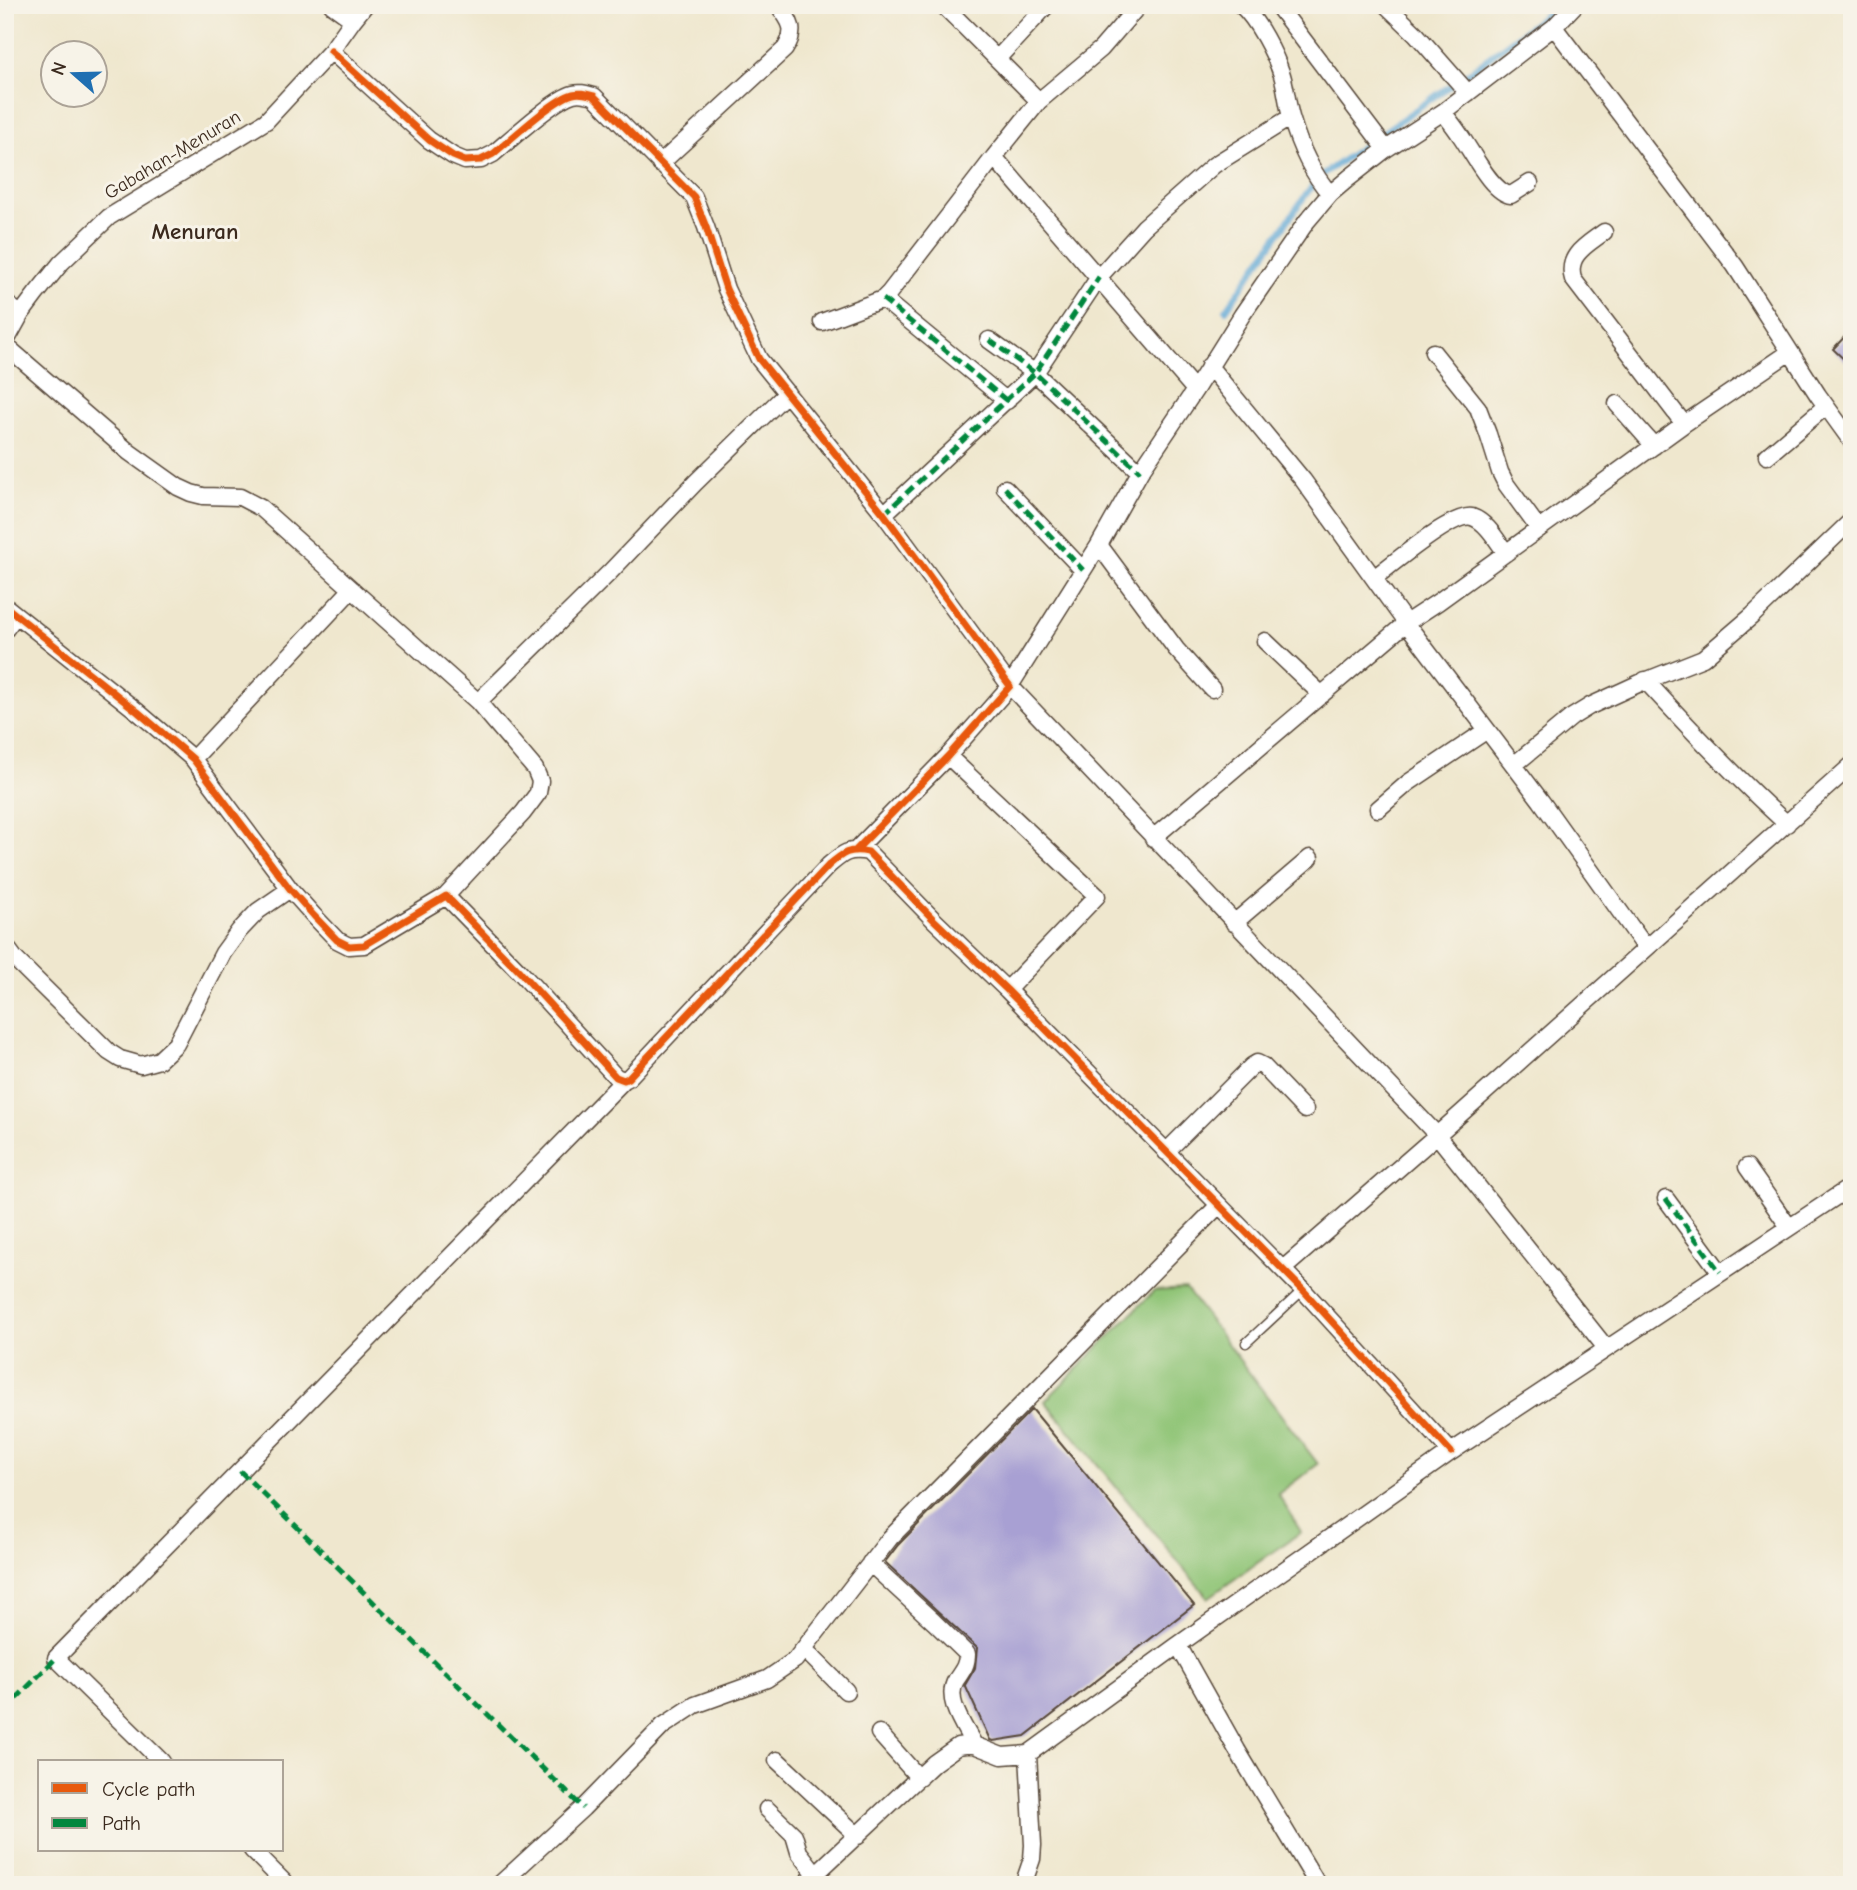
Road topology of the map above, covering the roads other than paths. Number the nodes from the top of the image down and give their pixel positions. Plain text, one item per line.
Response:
1 (332, 5) edge
2 (365, 5) edge
3 (778, 5) edge
4 (943, 5) edge
5 (1047, 5) edge
6 (1139, 5) edge
7 (1241, 5) edge
8 (1277, 5) edge
9 (1386, 5) edge
10 (1575, 5) edge
11 (353, 20) junction
12 (1554, 27) junction
13 (331, 51) junction
14 (997, 59) junction
15 (1468, 93) junction
16 (1039, 101) junction
17 (1443, 112) junction
18 (1291, 117) junction
19 (1386, 149) junction
20 (994, 157) junction
21 (660, 164) junction
22 (1531, 183) dead end
23 (1322, 184) junction
24 (1604, 232) dead end
25 (1099, 276) junction
26 (883, 299) junction
27 (5, 303) edge
28 (21, 314) junction
29 (822, 322) dead end
30 (989, 340) dead end
31 (5, 344) edge
32 (1433, 352) dead end
33 (1790, 352) junction
34 (1209, 366) junction
35 (1035, 373) junction
36 (1195, 390) junction
37 (787, 393) junction
38 (1007, 401) junction
39 (1617, 404) dead end
40 (1826, 406) junction
41 (1684, 424) junction
42 (1852, 442) edge
43 (1654, 446) junction
44 (1767, 456) dead end
45 (1140, 472) junction
46 (1004, 488) dead end
47 (884, 514) junction
48 (1852, 520) edge
49 (1539, 529) junction
50 (1099, 545) junction
51 (1506, 553) junction
52 (1083, 570) junction
53 (1374, 578) junction
54 (352, 589) junction
55 (11, 611) edge
56 (1406, 623) junction
57 (5, 630) edge
58 (1265, 641) dead end
59 (1645, 680) junction
60 (1010, 686) junction
61 (1212, 690) dead end
62 (1322, 695) junction
63 (478, 702) junction
64 (1487, 730) junction
65 (948, 756) junction
66 (193, 759) junction
67 (1514, 765) junction
68 (1849, 775) edge
69 (1378, 809) dead end
70 (1787, 824) junction
71 (1153, 838) junction
72 (856, 850) junction
73 (1310, 858) dead end
74 (290, 889) junction
75 (446, 896) junction
76 (1234, 923) junction
77 (5, 945) edge
78 (1646, 948) junction
79 (11, 965) edge
80 (1007, 990) junction
81 (624, 1080) junction
82 (1305, 1110) dead end
83 (1437, 1135) junction
84 (1166, 1152) junction
85 (1747, 1167) dead end
86 (1852, 1186) edge
87 (1666, 1199) dead end
88 (1219, 1205) junction
89 (1789, 1227) junction
90 (1283, 1269) junction
91 (1720, 1272) junction
92 (1303, 1290) junction
93 (1247, 1343) dead end
94 (1606, 1348) junction
95 (1451, 1452) junction
96 (870, 1563) junction
97 (1178, 1645) junction
98 (804, 1649) junction
99 (846, 1691) dead end
100 (880, 1733) dead end
101 (974, 1745) junction
102 (1028, 1754) junction
103 (160, 1760) edge
104 (777, 1760) dead end
105 (919, 1779) junction
106 (767, 1810) dead end
107 (858, 1836) junction
108 (254, 1852) edge
109 (810, 1879) edge
110 (287, 1885) edge
111 (499, 1885) edge
112 (1023, 1885) edge
113 (1318, 1885) edge

1 - 11 street
2 - 11 street, Gabahan-Menuran
3 - 21 street
4 - 14 street
5 - 14 street
6 - 16 street
7 - 18 street
8 - 19 street
9 - 15 street
10 - 12 street
11 - 13 street, Gabahan-Menuran
12 - 15 street
12 - 33 street
13 - 21 street
13 - 28 street, Gabahan-Menuran
14 - 16 street
15 - 17 street
16 - 20 street
17 - 19 street
17 - 22 street
18 - 23 street
18 - 25 street
19 - 23 street
20 - 25 street
20 - 26 street
21 - 37 street
23 - 34 street
24 - 41 street
25 - 35 street
25 - 36 street
26 - 29 street
26 - 38 street
27 - 28 street
28 - 31 street, Gabahan-Menuran
30 - 35 street
31 - 54 street
32 - 49 street
33 - 40 street
33 - 41 street
34 - 36 street
34 - 53 street
35 - 38 street
35 - 45 street
36 - 45 street
37 - 47 street
37 - 63 street
38 - 47 street
39 - 43 street
40 - 42 street
40 - 44 street
41 - 43 street
43 - 49 street
45 - 50 street
46 - 52 street
47 - 60 street
48 - 59 street
49 - 51 street
50 - 52 street
50 - 61 street
51 - 53 street
51 - 56 street
52 - 60 street
53 - 56 street
54 - 63 street
54 - 66 street
55 - 57 street
55 - 66 street
56 - 62 street
56 - 64 street
58 - 62 street
59 - 67 street
59 - 70 street
60 - 65 street
60 - 71 street
62 - 71 street
63 - 75 street
64 - 67 street
64 - 69 street
65 - 72 street
65 - 80 street
66 - 74 street
67 - 78 street
68 - 70 street
70 - 78 street
71 - 76 street
72 - 80 street
72 - 81 street
73 - 76 street
74 - 75 street
74 - 79 street
75 - 81 street
76 - 83 street
77 - 79 street
78 - 83 street
80 - 84 street
81 - 103 street
82 - 84 street
83 - 90 street
83 - 94 street
84 - 88 street
85 - 89 street
86 - 89 street
87 - 91 street
88 - 90 street
88 - 96 street
89 - 91 street
90 - 92 street
91 - 94 street
92 - 93 lane
92 - 95 street
94 - 95 street
95 - 97 street
96 - 98 street
96 - 101 street
97 - 102 street
97 - 113 street
98 - 99 street
98 - 111 street
100 - 105 street
101 - 102 street
101 - 105 street
102 - 112 street
104 - 107 street
105 - 107 street
106 - 109 street
107 - 109 street
108 - 110 street

